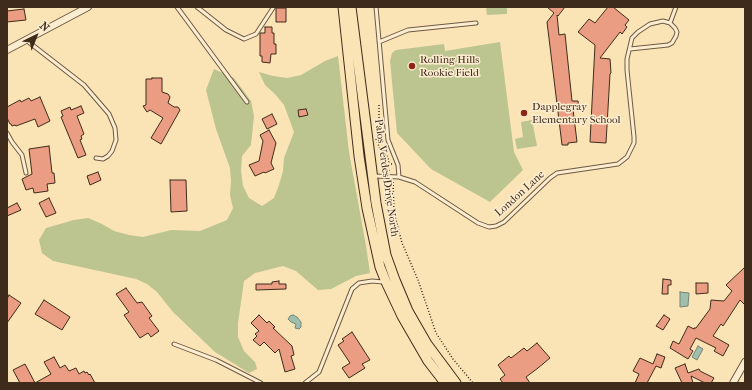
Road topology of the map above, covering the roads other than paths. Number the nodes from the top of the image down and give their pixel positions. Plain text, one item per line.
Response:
1 (88, 7) edge
2 (177, 7) edge
3 (197, 7) edge
4 (343, 7) edge
5 (351, 7) edge
6 (376, 7) edge
7 (676, 7) edge
8 (273, 8) dead end
9 (476, 23) dead end
10 (670, 23) junction
11 (26, 40) junction
12 (379, 42) junction
13 (630, 49) junction
14 (7, 50) edge
15 (247, 102) dead end
16 (354, 106) junction
17 (7, 133) edge
18 (96, 158) dead end
19 (26, 173) dead end
20 (372, 176) junction
21 (399, 177) junction
22 (367, 208) junction
23 (390, 281) junction
24 (174, 344) dead end
25 (745, 362) edge
26 (261, 383) edge
27 (305, 383) edge
28 (445, 383) edge
29 (456, 383) edge
30 (734, 383) edge

1 - 11 street
2 - 15 lane
3 - 8 lane
4 - 16 main road, Palos Verdes Drive North
5 - 20 main road, Palos Verdes Drive North
6 - 12 lane
7 - 10 lane
9 - 12 lane
10 - 13 lane, London Lane
10 - 13 lane
11 - 14 street
11 - 18 lane
12 - 21 lane
13 - 21 lane, London Lane
16 - 20 main road
16 - 22 main road, Palos Verdes Drive North
17 - 19 lane
20 - 21 lane, London Lane
20 - 22 main road
20 - 23 main road, Palos Verdes Drive North
22 - 23 main road, Palos Verdes Drive North
23 - 27 lane
23 - 28 main road, Palos Verdes Drive North
23 - 29 main road, Palos Verdes Drive North
24 - 26 lane
25 - 30 street

